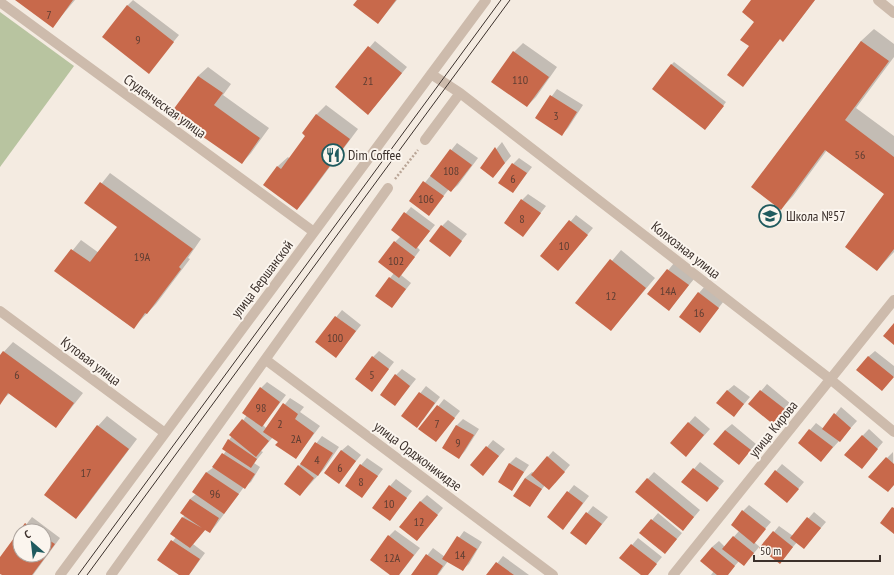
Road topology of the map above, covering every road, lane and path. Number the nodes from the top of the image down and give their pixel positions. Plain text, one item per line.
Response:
1 (486, 0) edge
2 (878, 0) edge
3 (0, 2) edge
4 (894, 12) edge
5 (431, 74) junction
6 (460, 93) junction
7 (425, 140) joint
8 (388, 188) joint
9 (314, 232) junction
10 (894, 300) edge
11 (0, 311) edge
12 (266, 360) junction
13 (830, 379) junction
14 (894, 432) edge
15 (165, 433) junction
16 (60, 575) edge
17 (111, 575) edge
18 (554, 575) edge
19 (673, 575) edge

1 - 5 street, улица Бершанской
2 - 4 street
3 - 9 street, Студенческая улица
5 - 6 street, Колхозная улица
5 - 9 street, улица Бершанской
6 - 7 street
6 - 13 street, Колхозная улица
7 - 8 path
8 - 12 street
9 - 15 street, улица Бершанской
10 - 13 street, улица Кирова
11 - 15 street, Кутовая улица
12 - 17 street
12 - 18 street, улица Орджоникидзе
13 - 14 street, Колхозная улица
13 - 19 street, улица Кирова
15 - 16 street, улица Бершанской

